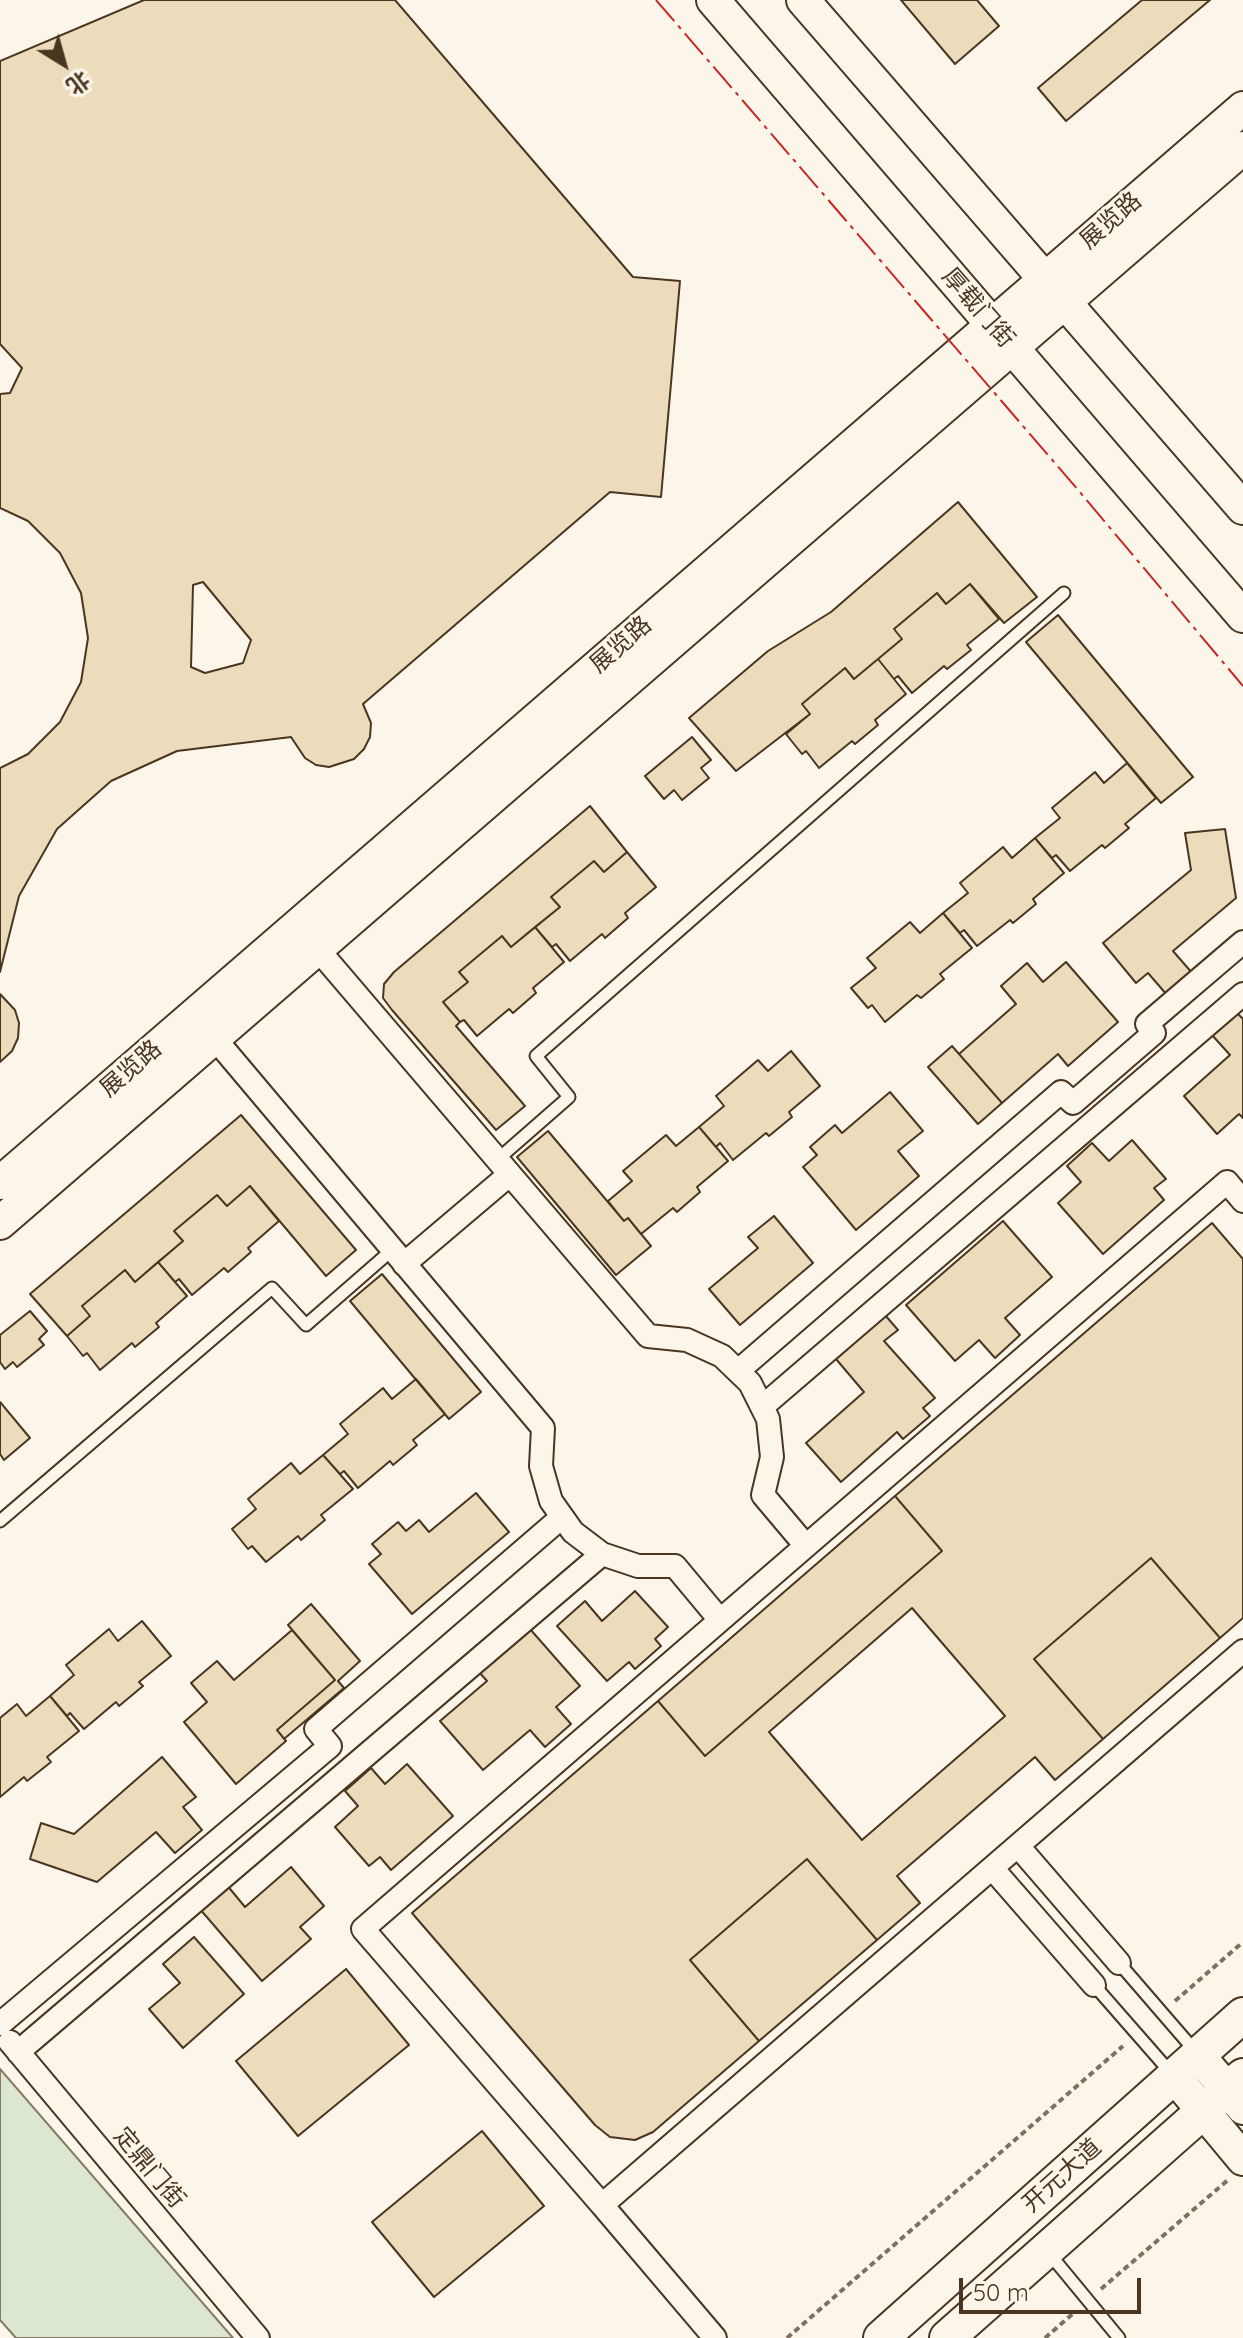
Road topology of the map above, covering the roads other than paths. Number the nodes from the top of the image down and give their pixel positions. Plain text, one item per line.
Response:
1 (713, 0) edge
2 (803, 0) edge
3 (1243, 108) edge
4 (1243, 148) edge
5 (1054, 290) junction
6 (1002, 336) junction
7 (1243, 508) edge
8 (1064, 593) dead end
9 (1243, 616) edge
10 (308, 938) junction
11 (1243, 942) edge
12 (1243, 994) edge
13 (204, 1026) junction
14 (503, 1168) junction
15 (0, 1183) edge
16 (1243, 1201) edge
17 (0, 1223) edge
18 (398, 1257) junction
19 (738, 1371) junction
20 (762, 1407) junction
21 (562, 1517) junction
22 (0, 1521) edge
23 (806, 1546) junction
24 (602, 1554) junction
25 (720, 1620) junction
26 (1243, 1651) edge
27 (1018, 1846) junction
28 (992, 1868) junction
29 (1119, 1963) joint
30 (1094, 1985) joint
31 (1243, 2015) edge
32 (0, 2024) edge
33 (0, 2031) edge
34 (18, 2052) junction
35 (1186, 2065) junction
36 (1229, 2096) edge
37 (1237, 2168) edge
38 (602, 2205) junction
39 (1046, 2250) junction
40 (258, 2338) edge
41 (715, 2338) edge
42 (881, 2338) edge
43 (947, 2338) edge
44 (1119, 2338) edge

1 - 6 street, 厚载门街
2 - 5 street
3 - 5 street, 展览路
4 - 5 street, 展览路
5 - 6 street, 展览路
5 - 7 street
6 - 9 street, 厚载门街
6 - 10 street, 展览路
8 - 14 lane
10 - 13 street, 展览路
10 - 14 street
11 - 19 street
12 - 20 street
13 - 15 street, 展览路
13 - 17 street, 展览路
13 - 18 street
14 - 18 street
14 - 19 street
16 - 23 street
18 - 21 street
18 - 22 lane
19 - 20 street
20 - 23 street
21 - 24 street
21 - 32 street
23 - 25 street
24 - 25 street
24 - 34 street
25 - 38 street
26 - 27 street
27 - 28 street
27 - 29 street
28 - 30 street
28 - 38 street
29 - 35 lane
30 - 35 lane
31 - 35 main road, 开元大道
33 - 34 street, 定鼎门街
34 - 40 street, 定鼎门街
35 - 36 street
35 - 42 main road, 开元大道
36 - 37 street
36 - 39 main road, 开元大道
38 - 41 street
39 - 43 main road, 开元大道
39 - 44 lane

